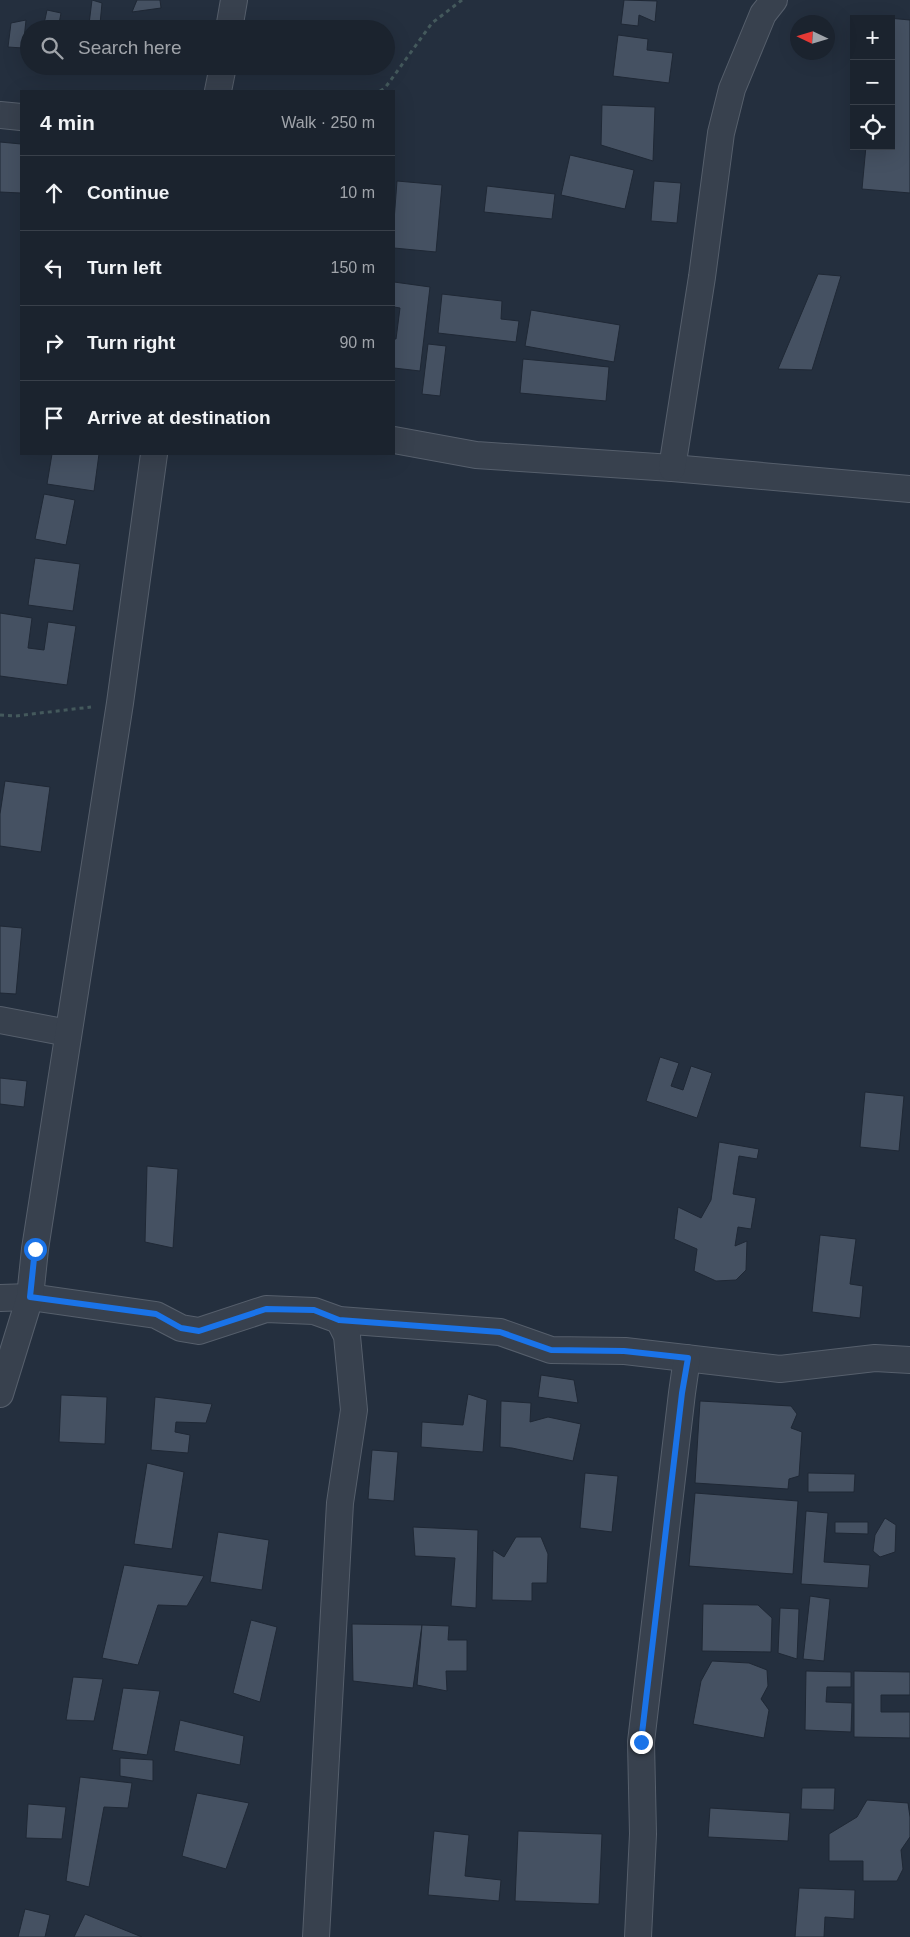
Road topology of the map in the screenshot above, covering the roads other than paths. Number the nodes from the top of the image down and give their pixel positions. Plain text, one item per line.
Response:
1 (234, 0) edge
2 (774, 0) edge
3 (231, 20) edge
4 (221, 75) edge
5 (218, 90) edge
6 (0, 115) edge
7 (20, 117) edge
8 (395, 440) edge
9 (154, 455) edge
10 (672, 468) junction
11 (910, 489) edge
12 (0, 1020) edge
13 (68, 1033) junction
14 (30, 1297) junction
15 (0, 1298) edge
16 (339, 1320) junction
17 (688, 1358) junction
18 (910, 1360) edge
19 (0, 1394) edge
20 (316, 1937) edge
21 (638, 1937) edge

1 - 3 street
2 - 10 street
4 - 5 street
6 - 7 street
8 - 10 street
9 - 13 street
10 - 11 street
12 - 13 street
13 - 14 street
14 - 15 street
14 - 16 street
14 - 19 street
16 - 17 street
16 - 20 street
17 - 18 street
17 - 21 street

